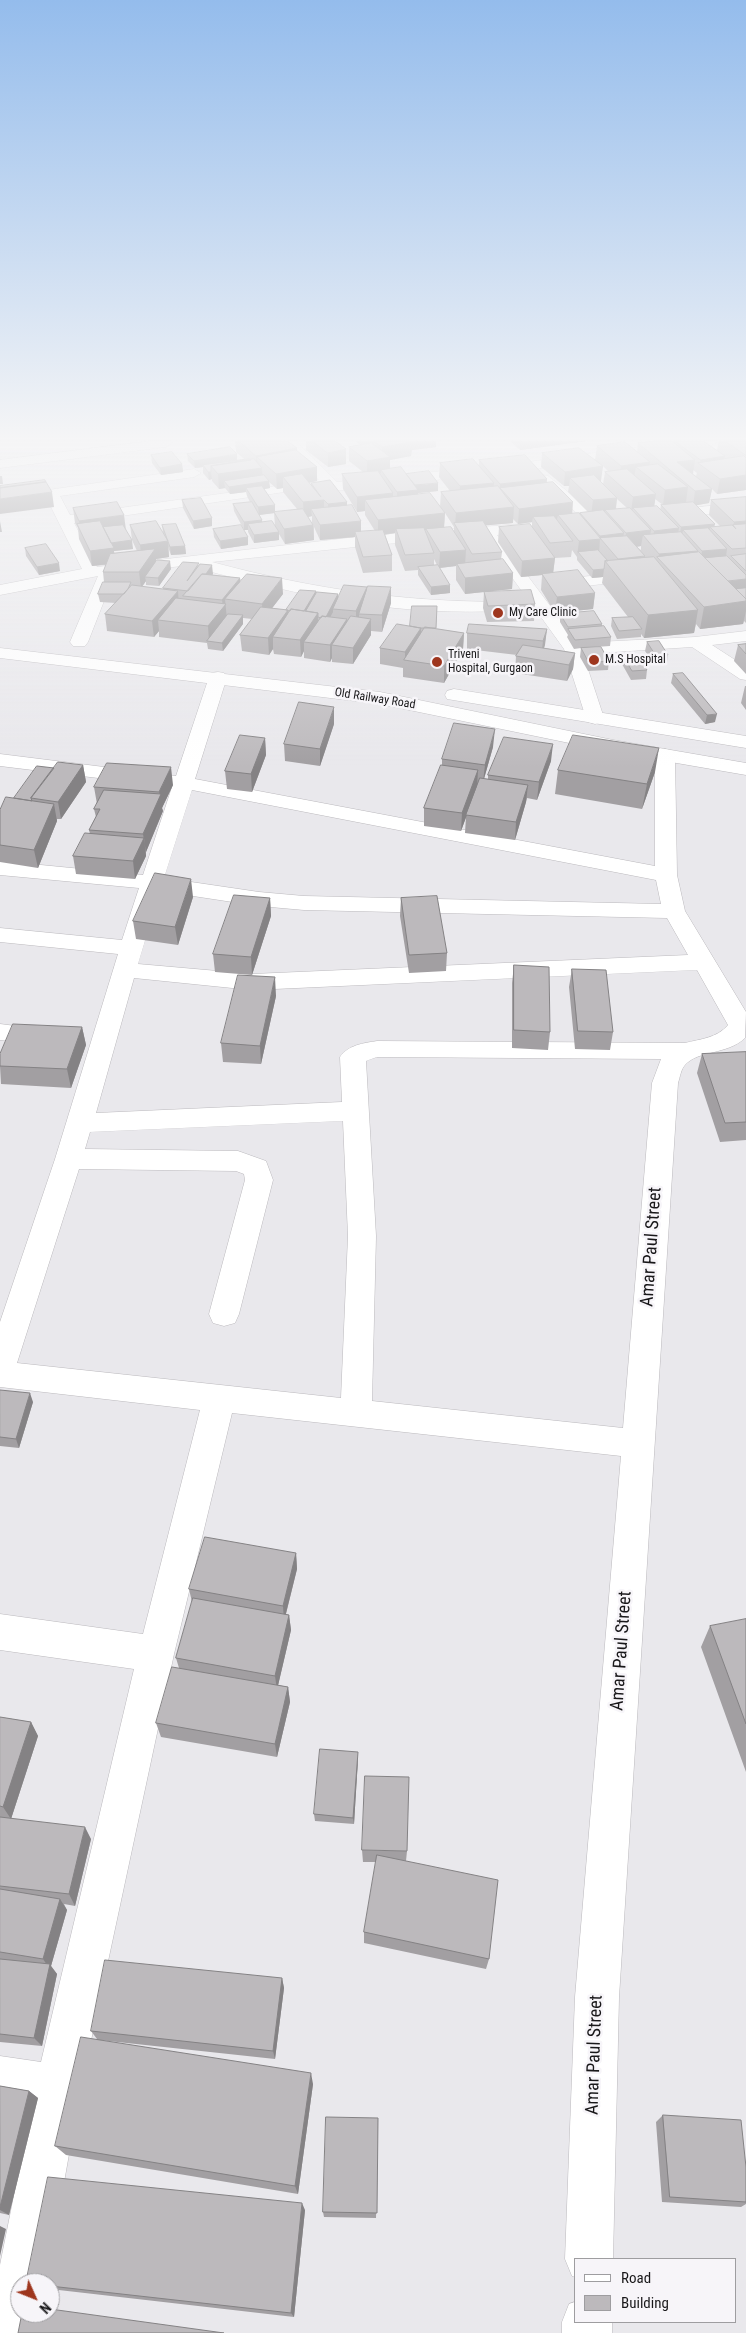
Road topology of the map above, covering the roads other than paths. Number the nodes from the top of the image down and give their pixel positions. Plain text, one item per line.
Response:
1 (80, 550) edge
2 (281, 550) edge
3 (499, 550) edge
4 (185, 560) junction
5 (109, 569) junction
6 (91, 571) junction
7 (660, 574) edge
8 (527, 588) junction
9 (0, 590) edge
10 (541, 605) junction
11 (746, 636) edge
12 (59, 641) dead end
13 (79, 642) junction
14 (695, 642) junction
15 (98, 645) dead end
16 (573, 649) junction
17 (0, 653) edge
18 (219, 666) junction
19 (303, 671) dead end
20 (746, 675) edge
21 (595, 718) junction
22 (624, 722) junction
23 (746, 742) edge
24 (613, 746) junction
25 (664, 755) junction
26 (0, 760) edge
27 (746, 769) edge
28 (185, 783) junction
29 (0, 868) edge
30 (666, 875) junction
31 (153, 883) junction
32 (674, 910) junction
33 (0, 935) edge
34 (128, 959) junction
35 (706, 962) junction
36 (0, 1032) edge
37 (84, 1040) junction
38 (685, 1052) junction
39 (357, 1111) junction
40 (79, 1123) junction
41 (69, 1159) junction
42 (224, 1314) dead end
43 (0, 1368) edge
44 (0, 1374) edge
45 (219, 1399) junction
46 (356, 1414) junction
47 (638, 1444) junction
48 (0, 1632) edge
49 (156, 1654) junction
50 (0, 2079) edge
51 (58, 2087) junction
52 (589, 2258) edge
53 (23, 2273) edge

1 - 6 street
2 - 4 street
3 - 8 street
4 - 5 street
4 - 10 street
5 - 6 street
5 - 13 street
6 - 9 street
7 - 8 street
8 - 10 street
10 - 16 street
11 - 14 street
12 - 13 street
13 - 15 street
14 - 16 street
14 - 20 street
16 - 21 street
17 - 18 street, Old Railway Road
18 - 24 street, Old Railway Road
18 - 28 street
19 - 21 street, Old Railway Road
21 - 22 street, Old Railway Road
22 - 23 street, Old Railway Road
22 - 24 street
24 - 25 street, Old Railway Road
25 - 27 street, Old Railway Road
25 - 30 street
26 - 28 street
28 - 30 street
28 - 31 street
29 - 31 street
30 - 32 street
31 - 32 street
31 - 34 street
32 - 35 street
33 - 34 street
34 - 35 street
34 - 37 street
35 - 38 street
36 - 37 street
37 - 40 street
38 - 39 street
38 - 47 street, Amar Paul Street
39 - 40 street
39 - 46 street
40 - 41 street
41 - 42 street
41 - 43 street
44 - 45 street
45 - 46 street
45 - 49 street
46 - 47 street
47 - 52 street, Amar Paul Street
48 - 49 street
49 - 51 street
50 - 51 street
51 - 53 street

